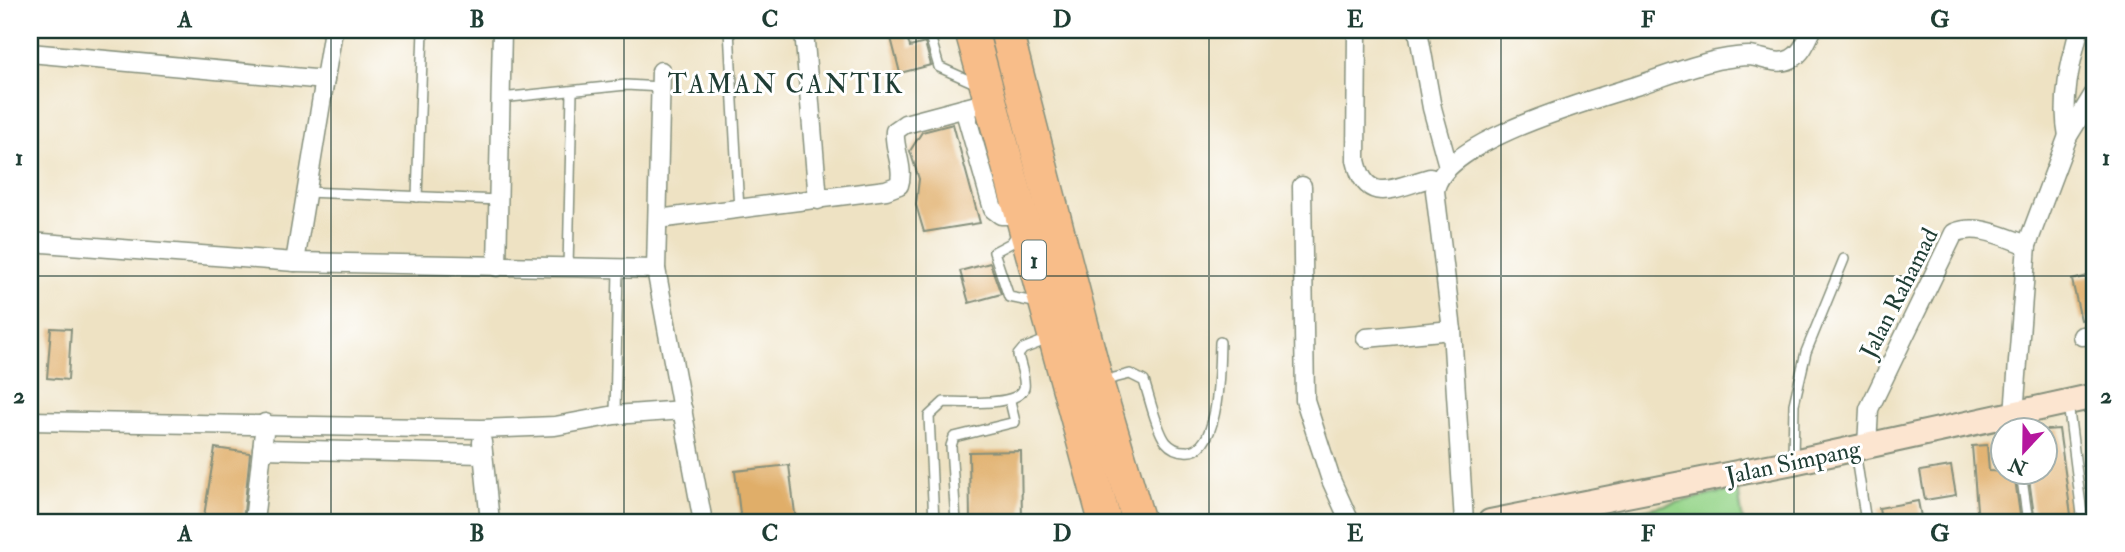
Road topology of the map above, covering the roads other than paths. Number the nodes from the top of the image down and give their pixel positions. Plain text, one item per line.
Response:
1 (333, 30) edge
2 (423, 30) edge
3 (502, 30) edge
4 (729, 30) edge
5 (804, 30) edge
6 (938, 30) edge
7 (971, 30) edge
8 (1006, 30) edge
9 (1357, 30) edge
10 (1418, 30) edge
11 (1812, 30) edge
12 (2079, 30) edge
13 (30, 53) edge
14 (325, 79) junction
15 (661, 79) joint
16 (572, 92) junction
17 (2095, 92) edge
18 (501, 97) junction
19 (981, 99) junction
20 (2068, 136) junction
21 (1448, 166) junction
22 (1436, 180) junction
23 (1301, 187) dead end
24 (306, 192) junction
25 (417, 197) junction
26 (499, 200) junction
27 (818, 200) junction
28 (739, 211) junction
29 (657, 219) junction
30 (30, 242) edge
31 (2027, 245) junction
32 (1844, 259) dead end
33 (295, 262) junction
34 (497, 267) junction
35 (568, 268) junction
36 (618, 269) junction
37 (656, 270) junction
38 (1050, 323) junction
39 (1452, 330) junction
40 (1366, 338) dead end
41 (1220, 342) dead end
42 (1097, 382) junction
43 (2095, 396) edge
44 (1010, 401) junction
45 (2068, 401) junction
46 (682, 410) junction
47 (615, 415) junction
48 (2014, 416) edge
49 (2020, 416) edge
50 (30, 421) edge
51 (265, 423) junction
52 (1988, 423) edge
53 (481, 429) junction
54 (1861, 448) junction
55 (262, 449) junction
56 (483, 454) junction
57 (1793, 462) junction
58 (2023, 486) edge
59 (1096, 489) junction
60 (1526, 519) edge
61 (254, 522) edge
62 (490, 522) edge
63 (703, 522) edge
64 (934, 522) edge
65 (956, 522) edge
66 (1091, 522) edge
67 (1105, 522) edge
68 (1139, 522) edge
69 (1350, 522) edge
70 (1464, 522) edge
71 (1490, 522) edge
72 (1866, 522) edge
73 (2028, 522) edge
74 (2083, 522) edge

1 - 14 street
2 - 25 lane
3 - 18 street
4 - 28 lane
5 - 27 street
6 - 19 lane
7 - 19 highway, 1
8 - 42 highway, 1
9 - 22 street
10 - 21 street
11 - 21 street
12 - 20 street
13 - 14 street
14 - 24 street
15 - 16 lane
15 - 29 street
16 - 18 lane
16 - 35 lane
17 - 20 street
18 - 26 street
19 - 27 street
19 - 38 highway, 1
20 - 31 street
21 - 22 street
22 - 39 street
23 - 69 street
24 - 25 lane
24 - 33 street
25 - 26 lane
26 - 34 street
27 - 28 street
28 - 29 street
29 - 37 street
30 - 33 street
31 - 48 street
31 - 54 street, Jalan Rahamad
32 - 57 lane
33 - 34 street
34 - 35 street
35 - 36 street
36 - 37 street
36 - 47 lane
37 - 46 street
38 - 44 lane
38 - 59 highway, 1
39 - 40 street
39 - 70 street
41 - 42 lane
42 - 68 highway, 1
43 - 45 main road, Jalan Simpang
44 - 64 lane
44 - 65 lane
45 - 49 main road, Jalan Simpang
45 - 74 lane
46 - 47 street
46 - 63 street
47 - 53 street
50 - 51 street
51 - 53 street
51 - 55 street
52 - 54 main road, Jalan Simpang
53 - 56 street
54 - 57 main road, Jalan Simpang
54 - 72 lane
55 - 56 street
55 - 61 street
56 - 62 street
57 - 60 main road, Jalan Simpang
58 - 73 lane
59 - 66 highway
59 - 67 highway, 1
60 - 71 main road, Jalan Simpang

